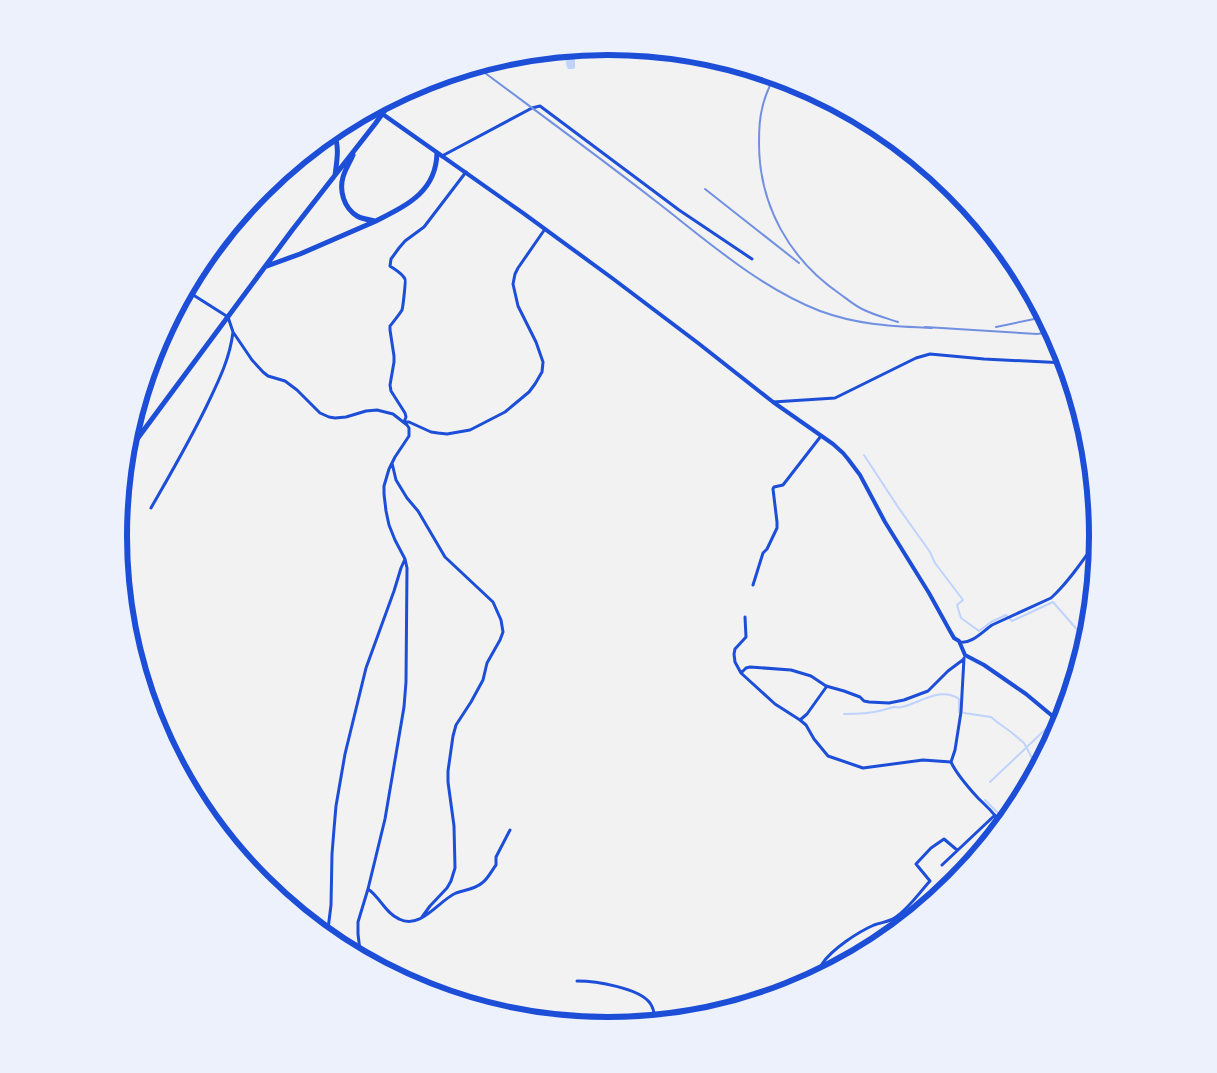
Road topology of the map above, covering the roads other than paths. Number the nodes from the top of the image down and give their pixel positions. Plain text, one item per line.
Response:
1 (384, 111) edge
2 (381, 113) edge
3 (336, 140) edge
4 (356, 149) junction
5 (440, 154) junction
6 (466, 172) junction
7 (335, 175) junction
8 (376, 221) junction
9 (545, 229) junction
10 (752, 259) dead end
11 (266, 267) junction
12 (192, 295) edge
13 (228, 318) junction
14 (233, 332) junction
15 (1057, 363) edge
16 (773, 402) junction
17 (404, 422) junction
18 (821, 436) junction
19 (137, 440) edge
20 (392, 463) junction
21 (151, 508) dead end
22 (1090, 551) edge
23 (406, 560) junction
24 (753, 585) dead end
25 (746, 617) dead end
26 (959, 641) junction
27 (964, 657) junction
28 (741, 672) junction
29 (827, 686) junction
30 (1054, 717) edge
31 (800, 720) junction
32 (951, 762) junction
33 (995, 815) junction
34 (998, 819) edge
35 (510, 830) dead end
36 (957, 850) junction
37 (942, 865) dead end
38 (368, 889) junction
39 (422, 917) junction
40 (329, 928) edge
41 (361, 949) edge
42 (822, 967) edge
43 (577, 981) dead end
44 (654, 1016) edge

1 - 4 highway
2 - 5 main road
3 - 7 highway
4 - 7 highway
4 - 8 highway
5 - 6 street
5 - 8 highway
5 - 10 street
6 - 9 street
6 - 17 street
7 - 11 highway
8 - 11 highway
9 - 16 street
9 - 17 street
11 - 13 highway
12 - 13 street
13 - 14 street
13 - 19 highway
14 - 17 street
14 - 21 street
15 - 16 street
16 - 18 street
17 - 20 street
18 - 24 street
18 - 26 street
20 - 23 street
20 - 39 street
22 - 26 street
23 - 38 street
23 - 40 street
25 - 28 street
26 - 27 street
27 - 29 street
27 - 30 street
27 - 32 street
28 - 29 street
28 - 31 street
29 - 31 street
31 - 32 street
32 - 33 street
33 - 34 street
33 - 36 street
35 - 39 street
36 - 37 street
36 - 42 street
38 - 39 street
38 - 41 street
43 - 44 street

